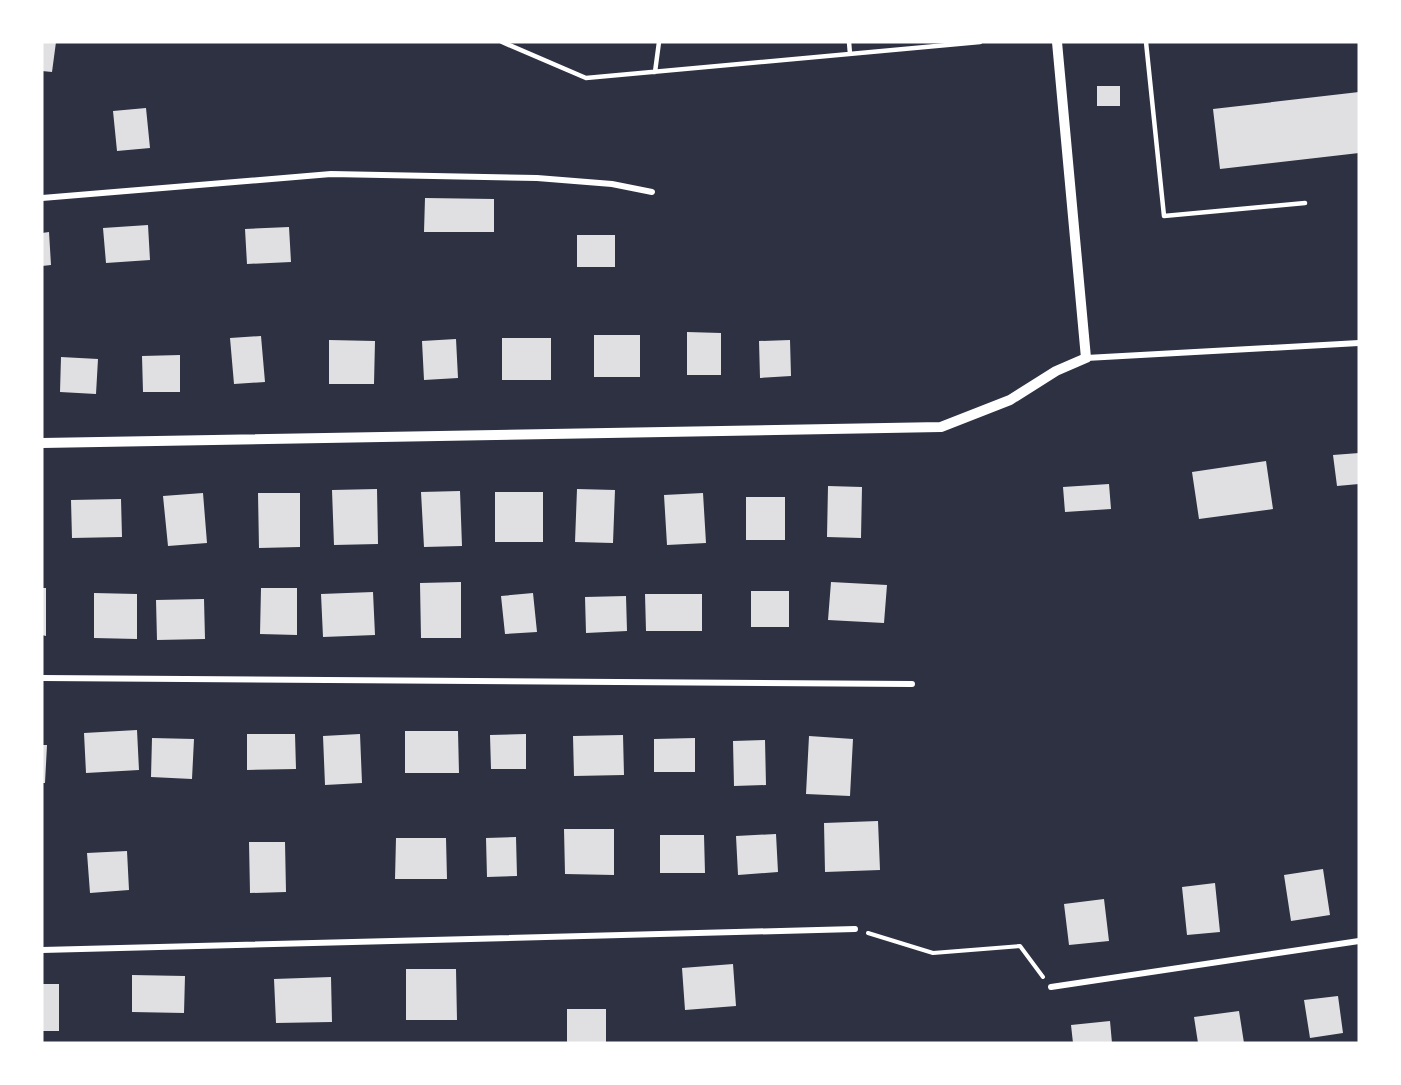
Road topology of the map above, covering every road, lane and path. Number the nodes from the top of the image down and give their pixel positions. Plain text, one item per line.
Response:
1 (502, 42) edge
2 (659, 42) edge
3 (849, 42) edge
4 (980, 42) edge
5 (1057, 42) edge
6 (1146, 42) edge
7 (850, 54) junction
8 (655, 72) junction
9 (652, 192) dead end
10 (42, 198) edge
11 (1305, 203) dead end
12 (1359, 343) edge
13 (1086, 358) junction
14 (42, 443) edge
15 (42, 678) edge
16 (912, 684) dead end
17 (855, 929) joint
18 (1359, 941) edge
19 (42, 950) edge
20 (1051, 987) joint

1 - 8 lane
2 - 8 lane
3 - 7 lane
4 - 7 lane
5 - 13 street
6 - 11 lane
7 - 8 lane
9 - 10 street
12 - 13 street
13 - 14 street
15 - 16 street
17 - 19 street
17 - 20 path
18 - 20 street

